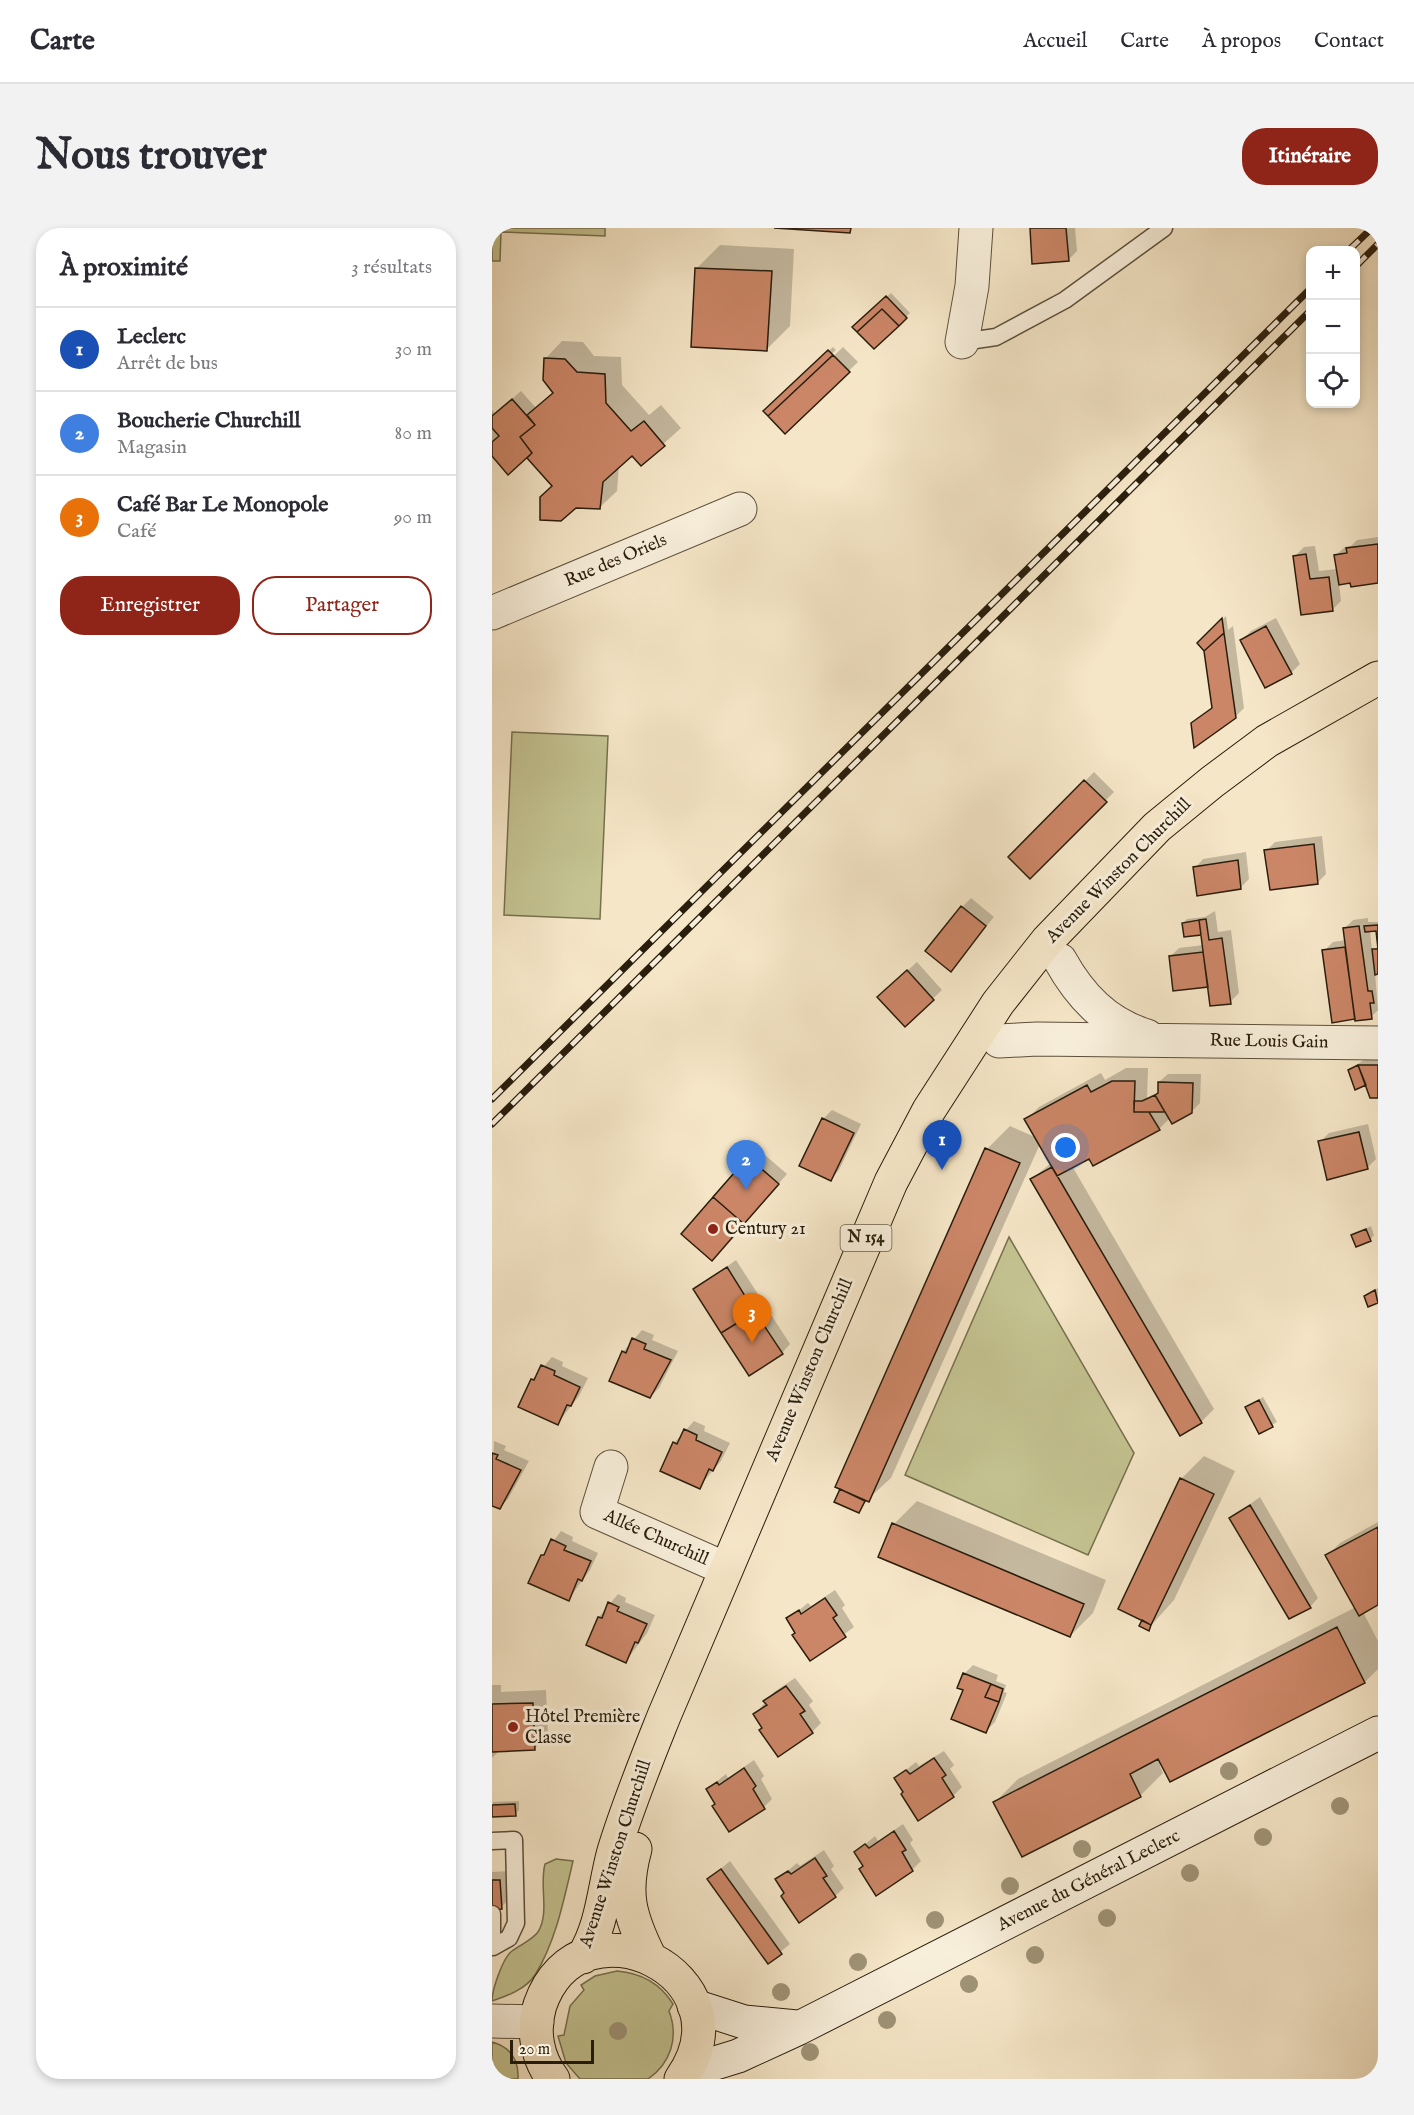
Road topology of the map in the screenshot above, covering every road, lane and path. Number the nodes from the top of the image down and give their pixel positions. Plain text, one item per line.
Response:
1 (976, 228) edge
2 (1164, 228) edge
3 (962, 342) joint
4 (740, 509) dead end
5 (492, 613) edge
6 (1378, 678) edge
7 (1378, 701) edge
8 (1060, 960) junction
9 (1160, 1040) junction
10 (999, 1041) junction
11 (1378, 1043) edge
12 (611, 1467) dead end
13 (726, 1569) junction
14 (1378, 1733) edge
15 (492, 1841) edge
16 (492, 1914) edge
17 (492, 1947) edge
18 (649, 1956) junction
19 (583, 1957) junction
20 (694, 2006) junction
21 (492, 2021) edge
22 (537, 2022) junction
23 (799, 2028) junction
24 (545, 2073) edge
25 (684, 2075) edge

1 - 3 street
2 - 3 lane
4 - 5 street, Rue des Oriels
6 - 13 main road, Avenue Winston Churchill / N 154
7 - 8 main road, Avenue Winston Churchill / N 154
8 - 9 street, Rue Louis Gain
8 - 10 main road, Avenue Winston Churchill / N 154
9 - 10 street, Rue Louis Gain
9 - 11 street, Rue Louis Gain
10 - 18 main road, Avenue Winston Churchill / N 154
12 - 13 street, Allée Churchill
13 - 19 main road, Avenue Winston Churchill / N 154
14 - 23 street, Avenue du Général Leclerc
15 - 17 lane
16 - 17 lane
18 - 19 main road
18 - 20 main road
19 - 22 main road
20 - 23 street
20 - 25 main road
21 - 22 street
22 - 24 main road
23 - 25 street, Avenue du Général Leclerc

